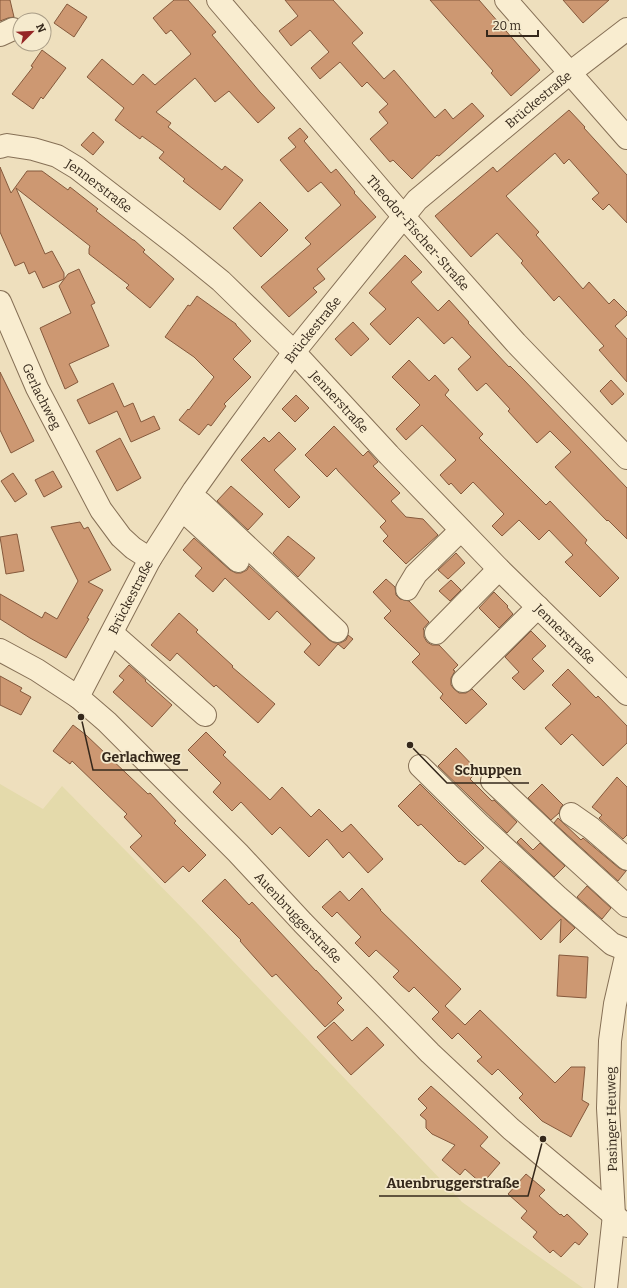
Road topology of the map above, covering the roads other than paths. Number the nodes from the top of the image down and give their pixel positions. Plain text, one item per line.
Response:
1 (218, 0) edge
2 (506, 0) edge
3 (627, 29) edge
4 (571, 72) junction
5 (627, 138) edge
6 (0, 146) edge
7 (404, 217) junction
8 (0, 302) edge
9 (294, 352) junction
10 (627, 458) edge
11 (186, 503) junction
12 (462, 530) junction
13 (150, 559) junction
14 (238, 561) dead end
15 (499, 569) junction
16 (407, 589) dead end
17 (285, 592) dead end
18 (538, 607) junction
19 (337, 631) dead end
20 (112, 633) junction
21 (436, 633) dead end
22 (0, 650) edge
23 (463, 681) dead end
24 (627, 694) edge
25 (78, 697) junction
26 (205, 715) dead end
27 (420, 766) dead end
28 (492, 781) dead end
29 (571, 814) dead end
30 (627, 859) edge
31 (627, 906) edge
32 (627, 951) edge
33 (621, 1221) edge
34 (606, 1288) edge

1 - 7 street, Theodor-Fischer-Straße
2 - 4 street
3 - 4 street, Brückestraße
4 - 5 street
4 - 7 street, Brückestraße
6 - 9 street, Jennerstraße
7 - 9 street, Brückestraße
7 - 10 street, Theodor-Fischer-Straße
8 - 13 street, Gerlachweg
9 - 11 street, Brückestraße
9 - 12 street, Jennerstraße
11 - 13 street, Brückestraße
11 - 14 street
11 - 17 street
11 - 19 street
12 - 15 street, Jennerstraße
12 - 16 street
13 - 20 street, Brückestraße
15 - 18 street, Jennerstraße
15 - 21 street
18 - 23 street
18 - 24 street, Jennerstraße
20 - 25 street, Brückestraße
20 - 26 street
22 - 25 street, Auenbruggerstraße
25 - 33 street, Auenbruggerstraße
27 - 32 street
28 - 31 street
29 - 30 street
32 - 33 street, Pasinger Heuweg
33 - 34 street, Pasinger Heuweg

